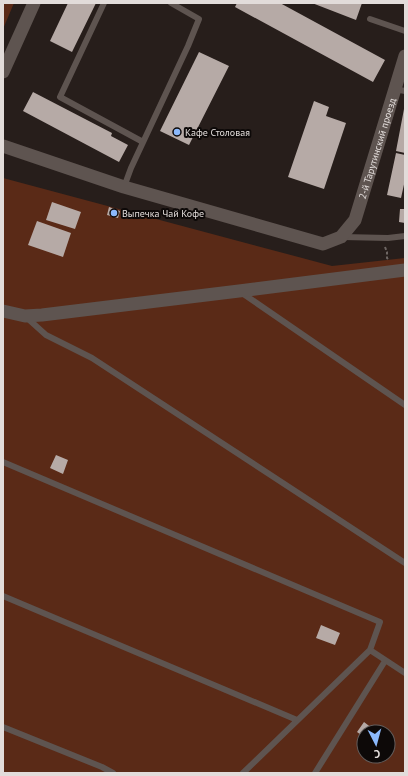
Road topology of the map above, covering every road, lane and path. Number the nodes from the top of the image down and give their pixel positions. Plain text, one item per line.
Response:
1 (34, 3) edge
2 (104, 3) edge
3 (171, 3) edge
4 (370, 19) dead end
5 (405, 31) edge
6 (405, 56) edge
7 (3, 72) edge
8 (400, 90) edge
9 (143, 142) junction
10 (3, 146) edge
11 (124, 187) junction
12 (405, 236) edge
13 (341, 237) junction
14 (402, 272) edge
15 (239, 291) junction
16 (3, 311) edge
17 (25, 316) junction
18 (405, 405) edge
19 (3, 462) edge
20 (405, 563) edge
21 (3, 596) edge
22 (370, 650) junction
23 (385, 661) junction
24 (405, 673) edge
25 (297, 720) junction
26 (3, 727) edge
27 (113, 773) edge
28 (243, 773) edge
29 (314, 773) edge

1 - 7 street
2 - 9 lane
3 - 9 lane
4 - 5 lane
6 - 8 street, 2-й Тарутинский проезд
8 - 13 street, 2-й Тарутинский проезд
9 - 11 lane
10 - 11 street
11 - 13 street
12 - 13 lane
14 - 15 street
15 - 17 street
15 - 18 lane
16 - 17 street
17 - 20 lane
19 - 22 lane
21 - 25 lane
22 - 23 lane
22 - 25 lane
23 - 24 lane
23 - 29 lane
25 - 28 lane
26 - 27 lane

